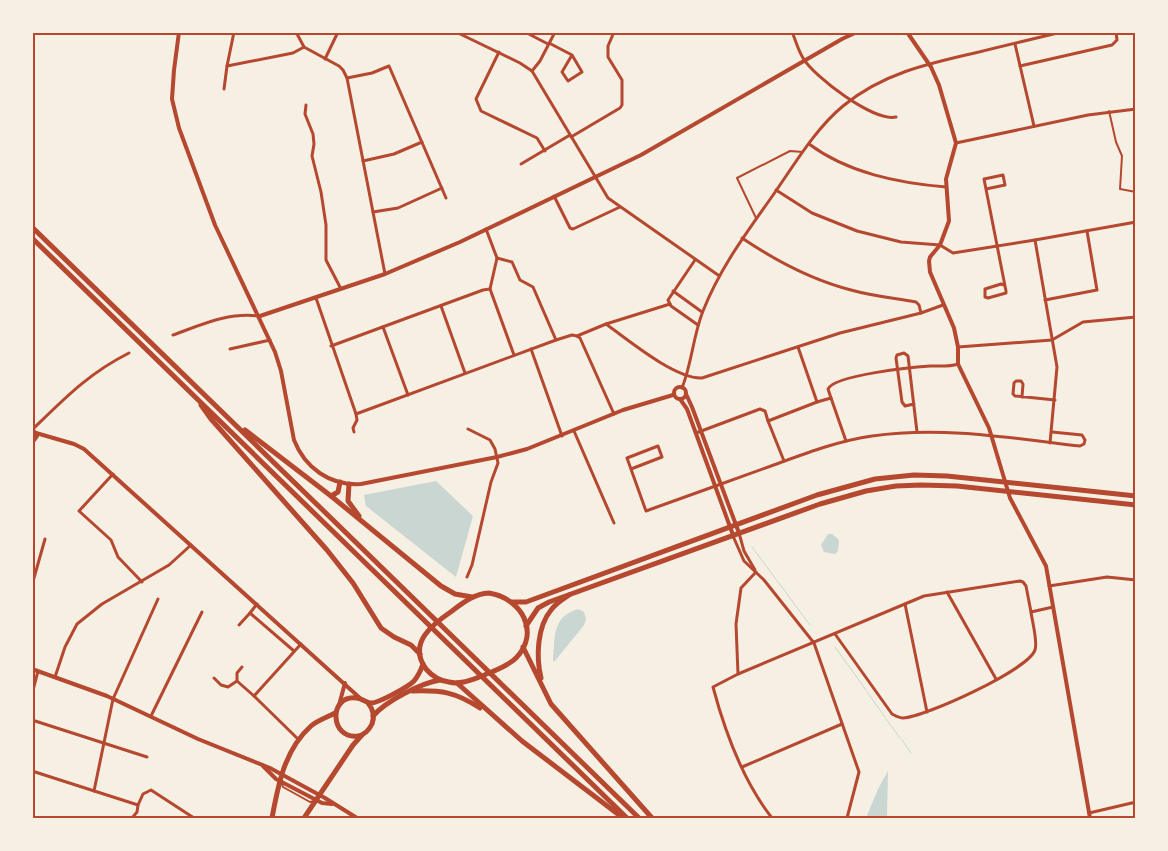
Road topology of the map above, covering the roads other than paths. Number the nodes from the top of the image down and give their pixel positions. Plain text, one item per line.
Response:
1 (180, 32) edge
2 (234, 32) edge
3 (296, 32) edge
4 (338, 32) edge
5 (456, 32) edge
6 (525, 32) edge
7 (555, 32) edge
8 (614, 32) edge
9 (792, 32) edge
10 (857, 32) edge
11 (907, 32) edge
12 (1061, 32) edge
13 (1116, 32) edge
14 (549, 44) junction
15 (1015, 44) junction
16 (304, 47) junction
17 (499, 52) junction
18 (572, 55) junction
19 (326, 59) junction
20 (805, 61) junction
21 (928, 63) junction
22 (226, 66) junction
23 (1020, 66) junction
24 (532, 71) junction
25 (347, 78) junction
26 (224, 88) dead end
27 (850, 101) junction
28 (306, 105) dead end
29 (1136, 109) edge
30 (1109, 112) junction
31 (896, 117) dead end
32 (1034, 126) junction
33 (571, 136) junction
34 (422, 142) junction
35 (956, 143) junction
36 (809, 144) junction
37 (545, 151) junction
38 (803, 152) junction
39 (363, 161) junction
40 (521, 164) dead end
41 (595, 177) junction
42 (946, 186) junction
43 (442, 188) junction
44 (986, 189) junction
45 (776, 190) junction
46 (1136, 192) edge
47 (554, 196) junction
48 (446, 198) dead end
49 (620, 207) junction
50 (373, 212) junction
51 (756, 218) junction
52 (1136, 222) edge
53 (32, 227) edge
54 (486, 228) junction
55 (1087, 231) junction
56 (32, 238) edge
57 (742, 238) junction
58 (1035, 240) junction
59 (997, 245) junction
60 (940, 246) junction
61 (497, 258) junction
62 (695, 260) junction
63 (385, 274) junction
64 (718, 275) junction
65 (1004, 285) junction
66 (341, 289) junction
67 (490, 289) junction
68 (673, 291) junction
69 (669, 297) junction
70 (316, 298) junction
71 (1045, 300) junction
72 (670, 304) junction
73 (943, 305) junction
74 (441, 306) junction
75 (661, 307) junction
76 (702, 312) junction
77 (920, 313) junction
78 (260, 316) junction
79 (1136, 317) edge
80 (606, 324) junction
81 (698, 325) junction
82 (383, 327) junction
83 (32, 333) edge
84 (173, 336) dead end
85 (577, 336) junction
86 (32, 337) edge
87 (270, 340) junction
88 (556, 340) junction
89 (1052, 340) junction
90 (331, 346) junction
91 (798, 347) junction
92 (958, 347) junction
93 (531, 349) junction
94 (230, 350) dead end
95 (130, 352) dead end
96 (514, 356) junction
97 (958, 364) junction
98 (910, 368) junction
99 (898, 369) junction
100 (465, 374) junction
101 (687, 377) junction
102 (682, 388) junction
103 (192, 393) junction
104 (686, 394) junction
105 (408, 395) junction
106 (674, 395) junction
107 (1022, 397) junction
108 (831, 398) junction
109 (680, 400) junction
110 (1055, 400) junction
111 (817, 402) junction
112 (914, 404) junction
113 (356, 414) junction
114 (614, 414) junction
115 (768, 421) junction
116 (238, 426) junction
117 (33, 429) edge
118 (468, 429) dead end
119 (574, 431) junction
120 (354, 432) dead end
121 (699, 432) junction
122 (917, 432) junction
123 (1052, 432) junction
124 (36, 433) junction
125 (562, 436) junction
126 (52, 437) junction
127 (992, 437) junction
128 (846, 441) junction
129 (34, 442) edge
130 (1050, 443) junction
131 (498, 457) junction
132 (784, 462) junction
133 (631, 468) junction
134 (113, 474) junction
135 (340, 482) junction
136 (1005, 482) junction
137 (349, 484) junction
138 (718, 485) junction
139 (1008, 492) junction
140 (330, 496) junction
141 (1136, 496) edge
142 (1136, 506) edge
143 (614, 523) dead end
144 (733, 526) junction
145 (370, 528) junction
146 (736, 534) junction
147 (45, 539) dead end
148 (191, 545) junction
149 (756, 572) junction
150 (467, 577) dead end
151 (1136, 580) edge
152 (142, 582) junction
153 (32, 586) edge
154 (1050, 586) junction
155 (947, 592) junction
156 (569, 595) junction
157 (472, 597) junction
158 (158, 599) dead end
159 (512, 602) junction
160 (258, 604) junction
161 (905, 604) junction
162 (1053, 607) junction
163 (202, 612) dead end
164 (1031, 612) junction
165 (250, 613) junction
166 (239, 625) dead end
167 (526, 626) junction
168 (835, 634) junction
169 (814, 643) junction
170 (300, 644) junction
171 (523, 647) junction
172 (294, 651) junction
173 (420, 654) junction
174 (423, 664) junction
175 (242, 668) dead end
176 (32, 669) edge
177 (38, 671) junction
178 (738, 674) junction
179 (55, 677) junction
180 (214, 678) dead end
181 (996, 679) junction
182 (441, 680) junction
183 (237, 681) junction
184 (345, 683) junction
185 (457, 683) junction
186 (544, 688) junction
187 (412, 691) junction
188 (32, 694) edge
189 (254, 696) junction
190 (113, 699) junction
191 (362, 699) junction
192 (368, 703) junction
193 (339, 705) junction
194 (927, 712) junction
195 (335, 713) junction
196 (151, 716) junction
197 (374, 716) junction
198 (493, 716) junction
199 (32, 720) edge
200 (842, 724) junction
201 (362, 734) junction
202 (299, 740) junction
203 (104, 743) junction
204 (147, 757) dead end
205 (261, 765) junction
206 (742, 767) junction
207 (32, 771) edge
208 (281, 774) junction
209 (279, 780) junction
210 (94, 791) junction
211 (319, 798) junction
212 (1136, 802) edge
213 (138, 805) junction
214 (1090, 816) edge
215 (132, 818) edge
216 (194, 818) edge
217 (272, 818) edge
218 (304, 818) edge
219 (357, 818) edge
220 (623, 818) edge
221 (627, 818) edge
222 (638, 818) edge
223 (652, 818) edge
224 (772, 818) edge
225 (847, 818) edge

1 - 78 street
2 - 22 street
3 - 16 street
4 - 19 street
5 - 17 street
6 - 14 street
7 - 14 street
8 - 33 street
9 - 20 street
10 - 20 street
11 - 21 street
12 - 15 street
13 - 23 street
14 - 18 street
14 - 24 street
15 - 21 street
15 - 23 street
16 - 19 street
16 - 22 street
17 - 24 street
17 - 37 street
18 - 18 street
19 - 25 street
20 - 27 street
20 - 41 street
21 - 27 street
21 - 35 street
22 - 26 street
23 - 32 street
24 - 33 street
25 - 34 street
25 - 39 street
27 - 31 street
27 - 36 street
28 - 66 street
29 - 30 street
30 - 32 street
30 - 46 lane
32 - 35 street
33 - 37 street
33 - 41 street
34 - 39 street
34 - 43 street
35 - 42 street
36 - 38 street
36 - 42 street
37 - 40 street
38 - 45 street
38 - 51 lane
39 - 50 street
41 - 47 street
41 - 49 street
42 - 60 street
43 - 48 street
43 - 50 street
44 - 44 street
44 - 59 street
45 - 51 street
45 - 60 street
47 - 49 street
47 - 54 street
49 - 62 street
50 - 63 street
51 - 57 street
52 - 55 street
53 - 116 main road
54 - 61 street
54 - 63 street
55 - 58 street
55 - 71 street
56 - 103 main road
57 - 64 street
57 - 77 street
58 - 59 street
58 - 71 street
59 - 60 street
59 - 65 street
60 - 73 street
61 - 67 street
61 - 88 street
62 - 64 street
62 - 68 street
63 - 66 street
64 - 76 street
65 - 65 street
66 - 70 street
67 - 74 street
67 - 96 street
68 - 69 street
68 - 76 street
69 - 72 street
69 - 75 street
70 - 78 street
70 - 90 street
71 - 89 street
72 - 75 street
72 - 81 street
73 - 77 street
73 - 92 street
74 - 82 street
74 - 100 street
75 - 80 street
76 - 81 street
77 - 91 street
78 - 84 street
78 - 87 street
79 - 89 street
80 - 85 street
80 - 101 street
81 - 101 street
82 - 90 street
82 - 105 street
83 - 86 street
85 - 88 street
85 - 114 street
87 - 94 street
87 - 135 street
88 - 93 street
89 - 92 street
89 - 110 street
90 - 113 street
91 - 101 street
91 - 111 street
92 - 97 street
93 - 96 street
93 - 125 street
95 - 117 street
96 - 100 street
97 - 98 street
97 - 127 street
98 - 99 street
98 - 99 street
98 - 112 street
99 - 108 street
99 - 112 street
100 - 105 street
101 - 102 street
102 - 104 street
102 - 106 street
103 - 173 main road
103 - 221 main road
104 - 109 street
104 - 121 street
105 - 113 street
106 - 109 street
106 - 114 street
107 - 107 street
107 - 110 street
108 - 111 street
108 - 128 street
109 - 121 street
110 - 123 street
111 - 115 street
112 - 122 street
113 - 120 street
114 - 119 street
115 - 121 street
115 - 132 street
116 - 140 main road
116 - 222 main road
117 - 124 street
118 - 131 street
119 - 125 street
119 - 143 street
121 - 138 street
122 - 127 street
122 - 128 street
123 - 130 street
123 - 130 street
124 - 126 street
124 - 129 street
125 - 131 street
126 - 129 street
126 - 134 street
127 - 130 street
127 - 136 street
128 - 132 street
131 - 137 street
131 - 150 street
132 - 138 street
133 - 133 street
133 - 138 street
134 - 148 street
134 - 152 street
135 - 137 street
135 - 140 main road
136 - 139 street
136 - 141 main road
136 - 144 main road
137 - 145 main road
138 - 144 street
139 - 142 main road
139 - 146 main road
139 - 154 street
140 - 145 main road
144 - 146 street
144 - 159 main road
145 - 157 main road
146 - 149 street
146 - 149 street
146 - 156 main road
147 - 153 street
148 - 152 street
148 - 160 street
149 - 169 street
149 - 178 street
151 - 154 street
152 - 179 street
154 - 162 street
155 - 161 street
155 - 164 street
155 - 181 street
156 - 167 main road
156 - 186 main road
157 - 159 main road
157 - 173 main road
158 - 190 street
159 - 167 main road
160 - 165 street
160 - 170 street
161 - 168 street
161 - 194 street
162 - 164 street
162 - 214 street
163 - 196 street
164 - 181 street
165 - 166 street
165 - 172 street
167 - 171 main road
168 - 169 street
168 - 194 street
169 - 178 street
169 - 200 street
170 - 172 street
170 - 184 street
171 - 185 main road
171 - 186 main road
172 - 189 street
173 - 174 main road
174 - 182 main road
174 - 192 main road
175 - 183 street
176 - 177 street
177 - 179 street
177 - 188 street
178 - 206 street
179 - 190 street
180 - 183 street
181 - 194 street
182 - 185 main road
182 - 187 main road
183 - 189 street
184 - 191 street
184 - 193 street
185 - 198 main road
186 - 223 main road
187 - 197 main road
187 - 198 main road
189 - 202 street
190 - 196 street
190 - 203 street
191 - 192 main road
191 - 193 main road
192 - 197 main road
193 - 195 main road
195 - 201 main road
195 - 202 main road
196 - 205 street
197 - 201 main road
198 - 220 main road
199 - 203 street
200 - 206 street
200 - 225 street
201 - 211 main road
202 - 208 main road
203 - 204 street
203 - 210 street
205 - 208 street
205 - 209 street
206 - 224 street
207 - 210 street
208 - 209 main road
208 - 211 street
209 - 211 street
209 - 217 main road
210 - 213 street
211 - 218 main road
211 - 219 street
212 - 214 street
213 - 215 street
213 - 216 street

